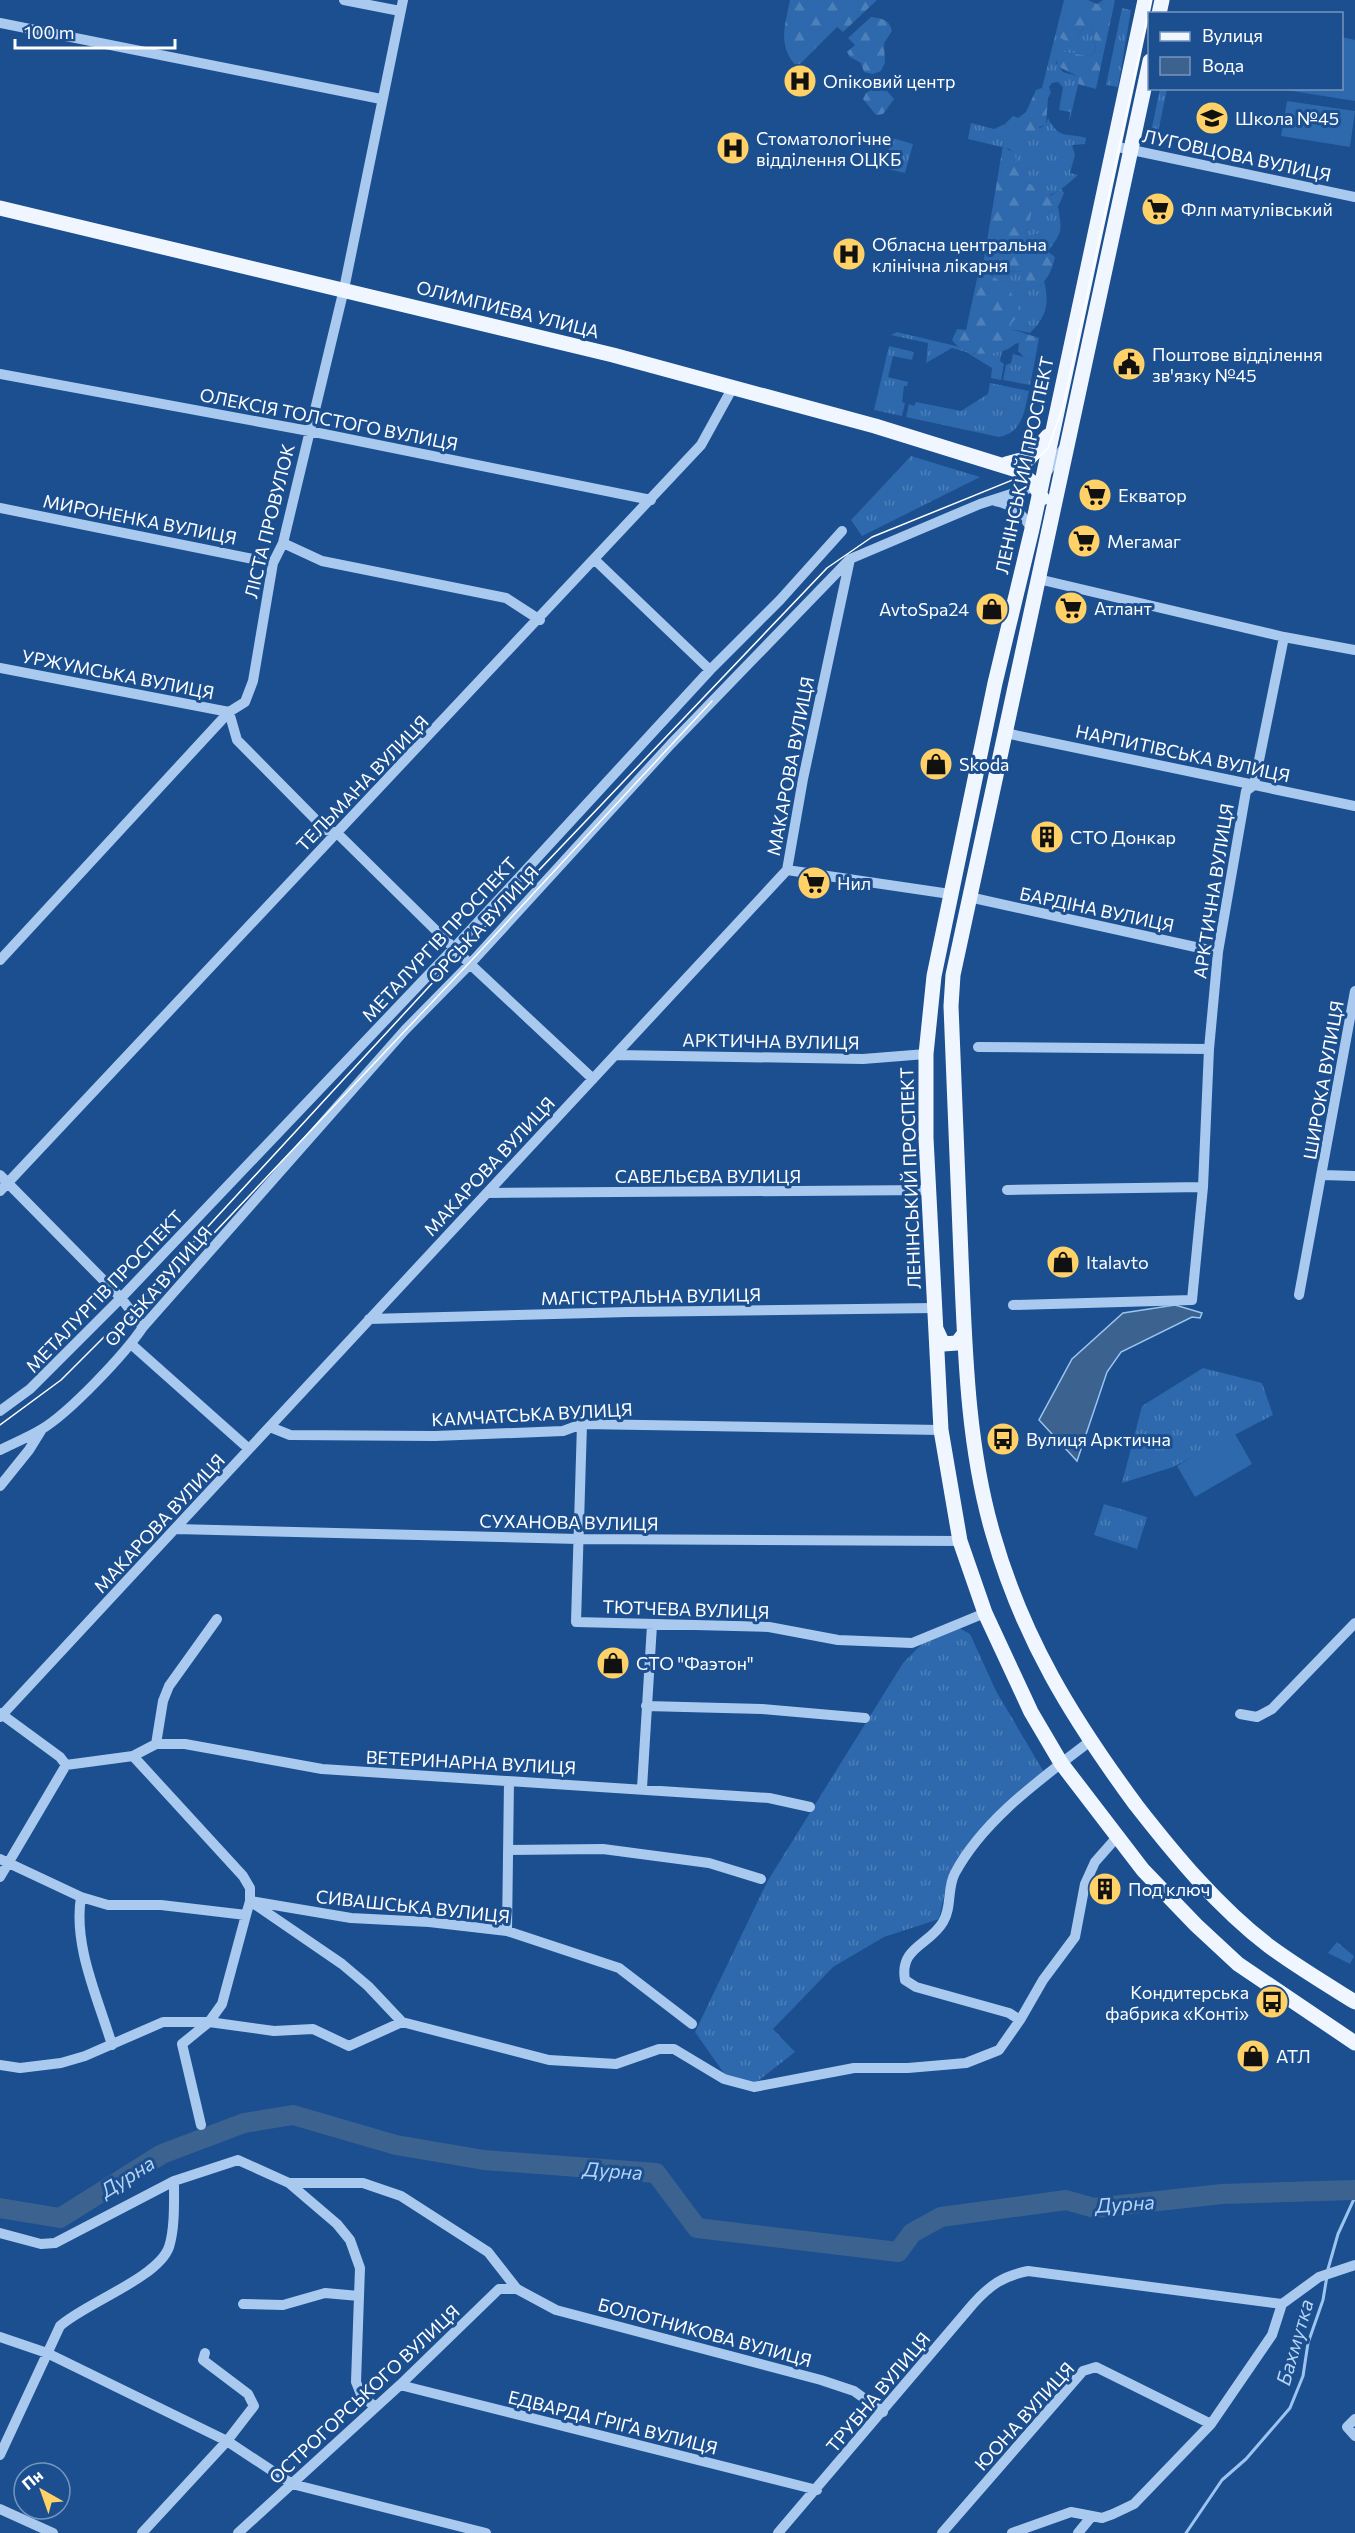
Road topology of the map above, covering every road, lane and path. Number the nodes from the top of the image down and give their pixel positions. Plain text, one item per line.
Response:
1 (345, 0) edge
2 (1145, 0) edge
3 (401, 5) edge
4 (0, 23) edge
5 (1148, 66) edge
6 (381, 99) junction
7 (1113, 146) junction
8 (1131, 149) junction
9 (1355, 196) edge
10 (0, 208) edge
11 (344, 289) junction
12 (0, 374) edge
13 (733, 387) junction
14 (1073, 422) junction
15 (309, 431) junction
16 (1051, 431) junction
17 (1003, 465) junction
18 (1036, 486) junction
19 (651, 500) junction
20 (992, 500) junction
21 (0, 508) edge
22 (1032, 529) junction
23 (842, 531) dead end
24 (283, 543) junction
25 (1045, 543) junction
26 (850, 559) junction
27 (595, 560) junction
28 (273, 563) junction
29 (1038, 579) junction
30 (540, 620) junction
31 (1284, 637) junction
32 (1355, 650) edge
33 (0, 669) edge
34 (710, 670) junction
35 (229, 712) junction
36 (1005, 733) junction
37 (1254, 784) junction
38 (1355, 806) edge
39 (337, 833) junction
40 (787, 870) junction
41 (950, 894) junction
42 (969, 897) junction
43 (454, 948) junction
44 (1218, 952) junction
45 (0, 960) edge
46 (470, 964) junction
47 (1355, 991) edge
48 (978, 1047) dead end
49 (1209, 1049) junction
50 (926, 1054) junction
51 (616, 1055) junction
52 (593, 1079) junction
53 (1323, 1175) junction
54 (1355, 1176) edge
55 (4, 1179) edge
56 (1203, 1187) junction
57 (929, 1190) junction
58 (1007, 1190) dead end
59 (0, 1191) edge
60 (488, 1193) junction
61 (1299, 1295) dead end
62 (122, 1298) junction
63 (1013, 1305) dead end
64 (933, 1308) junction
65 (369, 1319) junction
66 (143, 1327) junction
67 (935, 1327) junction
68 (964, 1334) junction
69 (131, 1344) junction
70 (966, 1358) junction
71 (937, 1364) junction
72 (0, 1411) edge
73 (582, 1424) junction
74 (270, 1427) junction
75 (42, 1429) junction
76 (940, 1430) junction
77 (249, 1449) junction
78 (0, 1450) edge
79 (0, 1486) edge
80 (176, 1529) junction
81 (578, 1539) junction
82 (960, 1541) junction
83 (985, 1613) junction
84 (217, 1619) dead end
85 (1355, 1623) edge
86 (652, 1625) junction
87 (646, 1706) junction
88 (1240, 1714) dead end
89 (1, 1715) edge
90 (865, 1718) dead end
91 (1089, 1742) junction
92 (156, 1744) junction
93 (133, 1756) junction
94 (1061, 1763) junction
95 (66, 1765) junction
96 (509, 1781) junction
97 (642, 1788) junction
98 (810, 1807) dead end
99 (1117, 1837) junction
100 (508, 1851) junction
101 (4, 1862) edge
102 (0, 1877) edge
103 (761, 1879) dead end
104 (81, 1897) junction
105 (250, 1901) junction
106 (246, 1915) junction
107 (507, 1931) junction
108 (1355, 2002) edge
109 (1020, 2020) junction
110 (209, 2022) junction
111 (402, 2022) junction
112 (692, 2024) dead end
113 (1355, 2043) edge
114 (112, 2045) junction
115 (0, 2065) edge
116 (201, 2125) dead end
117 (174, 2181) junction
118 (289, 2183) junction
119 (0, 2233) edge
120 (1355, 2265) edge
121 (517, 2289) junction
122 (359, 2296) junction
123 (243, 2304) dead end
124 (1282, 2304) junction
125 (0, 2337) edge
126 (47, 2353) junction
127 (205, 2353) dead end
128 (400, 2385) junction
129 (376, 2407) junction
130 (883, 2412) junction
131 (1355, 2419) edge
132 (1211, 2424) junction
133 (1355, 2436) edge
134 (3, 2440) edge
135 (227, 2441) junction
136 (0, 2455) edge
137 (292, 2484) junction
138 (817, 2490) junction
139 (0, 2509) edge
140 (1092, 2516) junction
141 (53, 2533) edge
142 (142, 2533) edge
143 (238, 2533) edge
144 (486, 2533) edge
145 (778, 2533) edge
146 (942, 2533) edge
147 (1012, 2533) edge
148 (1078, 2533) edge

1 - 3 street
2 - 7 main road, ЛЕНІНСЬКИЙ ПРОСПЕКТ
3 - 6 street, ЛІСТА ПРОВУЛОК
4 - 6 street
5 - 8 main road, ЛЕНІНСЬКИЙ ПРОСПЕКТ
6 - 11 street, ЛІСТА ПРОВУЛОК
7 - 8 street, ЛУГОВЦОВА ВУЛИЦЯ
7 - 16 main road, ЛЕНІНСЬКИЙ ПРОСПЕКТ
8 - 9 street, ЛУГОВЦОВА ВУЛИЦЯ
8 - 14 main road, ЛЕНІНСЬКИЙ ПРОСПЕКТ
10 - 11 main road, ОЛИМПИЕВА УЛИЦА
11 - 13 main road, ОЛИМПИЕВА УЛИЦА
11 - 15 street, ЛІСТА ПРОВУЛОК
12 - 15 street, ОЛЕКСІЯ ТОЛСТОГО ВУЛИЦЯ
13 - 17 main road, ОЛИМПИЕВА УЛИЦА
13 - 19 street, ТЕЛЬМАНА ВУЛИЦЯ
14 - 18 street
14 - 25 main road, ЛЕНІНСЬКИЙ ПРОСПЕКТ
15 - 19 street, ОЛЕКСІЯ ТОЛСТОГО ВУЛИЦЯ
15 - 24 street, ЛІСТА ПРОВУЛОК
16 - 17 main road
16 - 18 main road, ЛЕНІНСЬКИЙ ПРОСПЕКТ
17 - 18 main road
18 - 20 street, ОРСЬКА ВУЛИЦЯ
18 - 22 main road, ЛЕНІНСЬКИЙ ПРОСПЕКТ
18 - 25 main road
19 - 27 street, ТЕЛЬМАНА ВУЛИЦЯ
20 - 22 street
20 - 26 street, ОРСЬКА ВУЛИЦЯ
21 - 28 street, МИРОНЕНКА ВУЛИЦЯ
22 - 41 main road, ЛЕНІНСЬКИЙ ПРОСПЕКТ
23 - 34 street, МЕТАЛУРГІВ ПРОСПЕКТ
24 - 28 street, ЛІСТА ПРОВУЛОК
24 - 30 street
25 - 29 main road, ЛЕНІНСЬКИЙ ПРОСПЕКТ
26 - 40 street, МАКАРОВА ВУЛИЦЯ
26 - 46 street, ОРСЬКА ВУЛИЦЯ
27 - 30 street, ТЕЛЬМАНА ВУЛИЦЯ
27 - 34 street
28 - 35 street, ЛІСТА ПРОВУЛОК
29 - 31 street
29 - 36 main road, ЛЕНІНСЬКИЙ ПРОСПЕКТ
30 - 39 street, ТЕЛЬМАНА ВУЛИЦЯ
31 - 32 street
31 - 37 street, АРКТИЧНА ВУЛИЦЯ
33 - 35 street, УРЖУМСЬКА ВУЛИЦЯ
34 - 43 street, МЕТАЛУРГІВ ПРОСПЕКТ
35 - 39 street
35 - 45 street, ЛІСТА ПРОВУЛОК
36 - 37 street, НАРПИТІВСЬКА ВУЛИЦЯ
36 - 42 main road, ЛЕНІНСЬКИЙ ПРОСПЕКТ
37 - 38 street, НАРПИТІВСЬКА ВУЛИЦЯ
37 - 44 street, АРКТИЧНА ВУЛИЦЯ
39 - 43 street
39 - 55 street, ТЕЛЬМАНА ВУЛИЦЯ
40 - 41 street
40 - 51 street, МАКАРОВА ВУЛИЦЯ
41 - 50 main road, ЛЕНІНСЬКИЙ ПРОСПЕКТ
42 - 44 street, БАРДІНА ВУЛИЦЯ
42 - 68 main road, ЛЕНІНСЬКИЙ ПРОСПЕКТ
43 - 46 street
43 - 62 street, МЕТАЛУРГІВ ПРОСПЕКТ
44 - 49 street, АРКТИЧНА ВУЛИЦЯ
46 - 52 street
46 - 66 street, ОРСЬКА ВУЛИЦЯ
47 - 53 street, ШИРОКА ВУЛИЦЯ
48 - 49 street
49 - 56 street, АРКТИЧНА ВУЛИЦЯ
50 - 51 street, АРКТИЧНА ВУЛИЦЯ
50 - 57 main road, ЛЕНІНСЬКИЙ ПРОСПЕКТ
51 - 52 street, МАКАРОВА ВУЛИЦЯ
52 - 60 street, МАКАРОВА ВУЛИЦЯ
53 - 54 street, ШИРОКА ВУЛИЦЯ
53 - 61 street, ШИРОКА ВУЛИЦЯ
55 - 59 street, ТЕЛЬМАНА ВУЛИЦЯ
55 - 62 street
56 - 58 street
56 - 63 street, АРКТИЧНА ВУЛИЦЯ
57 - 60 street, САВЕЛЬЄВА ВУЛИЦЯ
57 - 64 main road, ЛЕНІНСЬКИЙ ПРОСПЕКТ
60 - 65 street, МАКАРОВА ВУЛИЦЯ
62 - 66 street
62 - 72 street, МЕТАЛУРГІВ ПРОСПЕКТ
64 - 65 street, МАГІСТРАЛЬНА ВУЛИЦЯ
64 - 67 main road, ЛЕНІНСЬКИЙ ПРОСПЕКТ
65 - 74 street, МАКАРОВА ВУЛИЦЯ
66 - 69 street, ОРСЬКА ВУЛИЦЯ
67 - 68 main road
67 - 71 main road, ЛЕНІНСЬКИЙ ПРОСПЕКТ
68 - 70 main road, ЛЕНІНСЬКИЙ ПРОСПЕКТ
69 - 75 street, ОРСЬКА ВУЛИЦЯ
69 - 77 street
70 - 71 main road
70 - 91 main road, ЛЕНІНСЬКИЙ ПРОСПЕКТ
71 - 76 main road, ЛЕНІНСЬКИЙ ПРОСПЕКТ
73 - 74 street, КАМЧАТСЬКА ВУЛИЦЯ
73 - 76 street, КАМЧАТСЬКА ВУЛИЦЯ
73 - 81 street, ТЮТЧЕВА ВУЛИЦЯ
74 - 77 street, МАКАРОВА ВУЛИЦЯ
75 - 78 street, ОРСЬКА ВУЛИЦЯ
75 - 79 street, ОРСЬКА ВУЛИЦЯ
76 - 82 main road, ЛЕНІНСЬКИЙ ПРОСПЕКТ
77 - 80 street, МАКАРОВА ВУЛИЦЯ
80 - 81 street, СУХАНОВА ВУЛИЦЯ
80 - 89 street, МАКАРОВА ВУЛИЦЯ
81 - 82 street, СУХАНОВА ВУЛИЦЯ
81 - 86 street, ТЮТЧЕВА ВУЛИЦЯ
82 - 83 main road, ЛЕНІНСЬКИЙ ПРОСПЕКТ
83 - 86 street, ТЮТЧЕВА ВУЛИЦЯ
83 - 94 main road, ЛЕНІНСЬКИЙ ПРОСПЕКТ
84 - 92 street
85 - 88 street
86 - 87 street
87 - 90 street
87 - 97 street
89 - 95 street
91 - 94 street
91 - 108 main road, ЛЕНІНСЬКИЙ ПРОСПЕКТ
92 - 93 street, ВЕТЕРИНАРНА ВУЛИЦЯ
92 - 96 street, ВЕТЕРИНАРНА ВУЛИЦЯ
93 - 95 street, ВЕТЕРИНАРНА ВУЛИЦЯ
93 - 105 street
94 - 99 main road, ЛЕНІНСЬКИЙ ПРОСПЕКТ
94 - 109 street
95 - 101 street
96 - 97 street, ВЕТЕРИНАРНА ВУЛИЦЯ
96 - 100 street
97 - 98 street, ВЕТЕРИНАРНА ВУЛИЦЯ
99 - 109 street
99 - 113 main road, ЛЕНІНСЬКИЙ ПРОСПЕКТ
100 - 103 street
100 - 107 street
101 - 102 street
101 - 104 street
104 - 106 street
104 - 114 street
105 - 106 street
105 - 107 street, СИВАШСЬКА ВУЛИЦЯ
105 - 111 street
106 - 110 street
107 - 112 street, СИВАШСЬКА ВУЛИЦЯ
109 - 111 street
110 - 111 street
110 - 114 street
110 - 116 street
114 - 115 street
117 - 118 street
117 - 119 street
117 - 126 street
118 - 121 street
118 - 122 street
120 - 124 street
121 - 128 street, ОСТРОГОРСЬКОГО ВУЛИЦЯ
121 - 130 street, БОЛОТНИКОВА ВУЛИЦЯ
122 - 123 street
122 - 129 street
124 - 130 street, ТРУБНА ВУЛИЦЯ
124 - 132 street
125 - 126 street
126 - 134 street
126 - 135 street
127 - 135 street
128 - 129 street, ОСТРОГОРСЬКОГО ВУЛИЦЯ
128 - 138 street, ЕДВАРДА ҐРІҐА ВУЛИЦЯ
129 - 137 street, ОСТРОГОРСЬКОГО ВУЛИЦЯ
130 - 138 street, ТРУБНА ВУЛИЦЯ
131 - 133 street
132 - 140 street
132 - 146 street, ЮОНА ВУЛИЦЯ
134 - 136 street
135 - 137 street
135 - 142 street
137 - 143 street, ОСТРОГОРСЬКОГО ВУЛИЦЯ
137 - 144 street
138 - 145 street, ТРУБНА ВУЛИЦЯ
139 - 141 street
140 - 147 street
140 - 148 street

